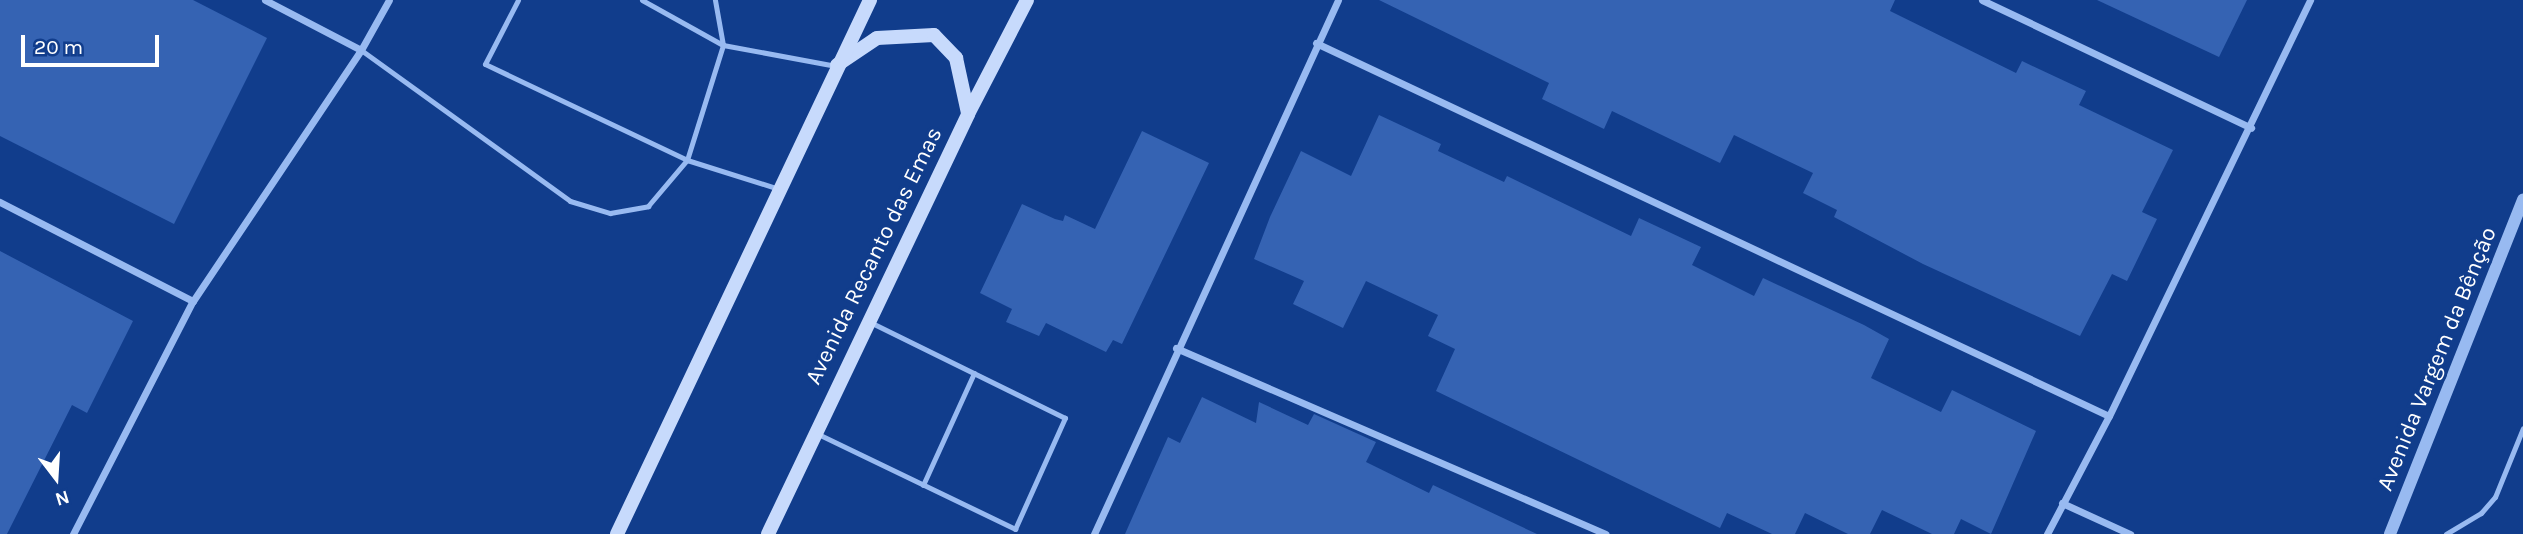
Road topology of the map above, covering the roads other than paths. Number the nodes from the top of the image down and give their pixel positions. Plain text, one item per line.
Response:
1 (265, 0) edge
2 (389, 0) edge
3 (518, 0) edge
4 (642, 0) edge
5 (715, 0) edge
6 (870, 0) edge
7 (1027, 0) edge
8 (1338, 0) edge
9 (1982, 0) edge
10 (2310, 0) edge
11 (1316, 43) junction
12 (723, 45) junction
13 (361, 50) junction
14 (836, 66) junction
15 (968, 114) junction
16 (2251, 128) junction
17 (687, 160) junction
18 (780, 190) junction
19 (2523, 199) edge
20 (0, 202) edge
21 (193, 301) junction
22 (868, 321) junction
23 (1176, 348) junction
24 (974, 373) junction
25 (2109, 416) junction
26 (2523, 428) edge
27 (815, 433) junction
28 (923, 485) junction
29 (2062, 503) junction
30 (73, 534) edge
31 (617, 534) edge
32 (768, 534) edge
33 (1094, 534) edge
34 (1605, 534) edge
35 (2047, 534) edge
36 (2130, 534) edge
37 (2390, 534) edge
38 (2446, 534) edge

1 - 13 street
2 - 13 street
3 - 17 lane
4 - 12 lane
5 - 12 lane
6 - 14 main road
7 - 15 main road, Avenida Recanto das Emas
8 - 11 street
9 - 16 street
10 - 16 street
11 - 23 street
11 - 25 street
12 - 14 lane
12 - 17 lane
13 - 17 lane
13 - 21 street
14 - 15 main road
14 - 18 main road
15 - 22 main road, Avenida Recanto das Emas
16 - 25 street
17 - 18 lane
18 - 31 main road
19 - 37 street, Avenida Vargem da Bênção
20 - 21 street
21 - 30 street
22 - 24 lane
22 - 27 main road, Avenida Recanto das Emas
23 - 33 street
23 - 34 street
24 - 28 lane
24 - 28 lane
25 - 29 street
26 - 38 lane
27 - 28 lane
27 - 32 main road, Avenida Recanto das Emas
29 - 35 street
29 - 36 street

